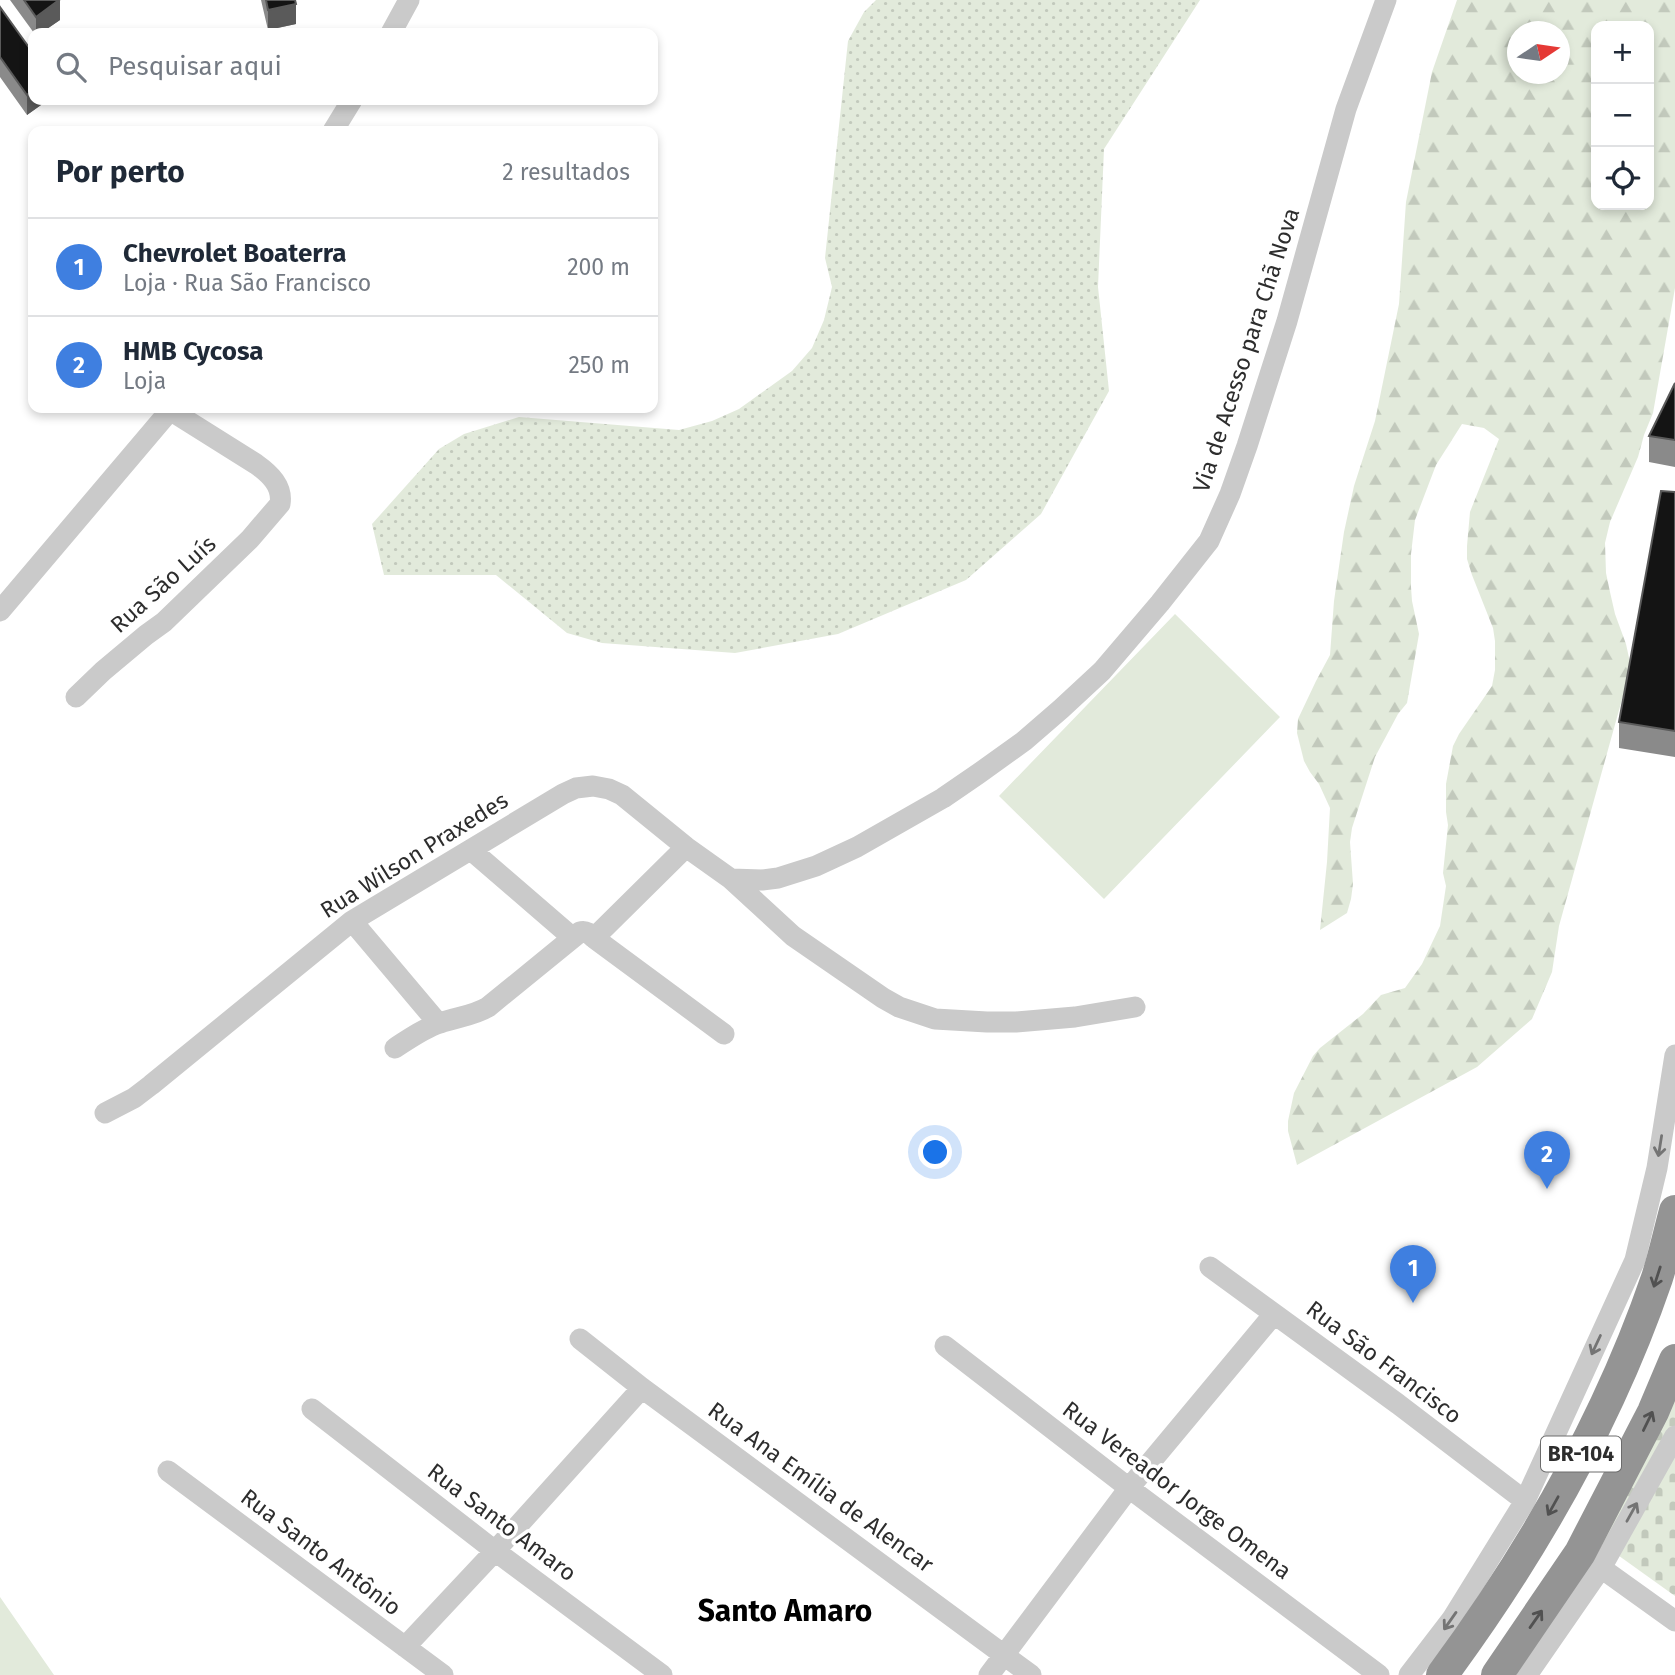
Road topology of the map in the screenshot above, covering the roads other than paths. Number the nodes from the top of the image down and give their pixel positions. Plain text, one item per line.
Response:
1 (409, 0) edge
2 (1386, 0) edge
3 (394, 28) edge
4 (349, 105) edge
5 (336, 126) edge
6 (168, 413) edge
7 (177, 413) edge
8 (0, 611) edge
9 (76, 697) dead end
10 (686, 847) junction
11 (471, 850) junction
12 (732, 879) junction
13 (352, 921) junction
14 (584, 938) junction
15 (1135, 1007) dead end
16 (438, 1023) junction
17 (724, 1034) dead end
18 (395, 1048) dead end
19 (1675, 1055) edge
20 (105, 1113) dead end
21 (1675, 1211) edge
22 (1210, 1267) dead end
23 (1274, 1314) junction
24 (580, 1339) dead end
25 (946, 1346) dead end
26 (1675, 1360) edge
27 (642, 1388) junction
28 (312, 1409) dead end
29 (1675, 1436) edge
30 (168, 1471) dead end
31 (1129, 1488) junction
32 (1525, 1500) junction
33 (495, 1551) junction
34 (1591, 1560) junction
35 (1675, 1621) edge
36 (405, 1647) junction
37 (1004, 1655) junction
38 (443, 1675) edge
39 (662, 1675) edge
40 (989, 1675) edge
41 (1031, 1675) edge
42 (1378, 1675) edge
43 (1409, 1675) edge
44 (1442, 1675) edge
45 (1497, 1675) edge
46 (1528, 1675) edge

1 - 3 street
2 - 12 street, Via de Acesso para Chã Nova
4 - 5 street
6 - 8 street
7 - 9 street, Rua São Luís
10 - 11 street, Rua Wilson Praxedes
10 - 12 street, Rua Wilson Praxedes
10 - 14 street
11 - 13 street, Rua Wilson Praxedes
11 - 14 street
12 - 15 street, Rua Wilson Praxedes
13 - 16 street
13 - 20 street, Rua Wilson Praxedes
14 - 16 street
14 - 17 street
16 - 18 street
19 -> 32 street
21 -> 44 highway, BR-104
22 - 23 street, Rua São Francisco
23 - 31 street
23 - 32 street, Rua São Francisco
24 - 27 street, Rua Ana Emília de Alencar
25 - 31 street, Rua Vereador Jorge Omena
34 -> 26 highway, BR-104
27 - 33 street
27 - 37 street, Rua Ana Emília de Alencar
28 - 33 street, Rua Santo Amaro
34 -> 29 street
30 - 36 street, Rua Santo Antônio
31 - 37 street
31 - 42 street, Rua Vereador Jorge Omena
32 -> 43 street
33 - 36 street
33 - 39 street, Rua Santo Amaro
34 - 35 street
45 -> 34 highway, BR-104
34 - 46 street
36 - 38 street, Rua Santo Antônio
37 - 40 street
37 - 41 street, Rua Ana Emília de Alencar

